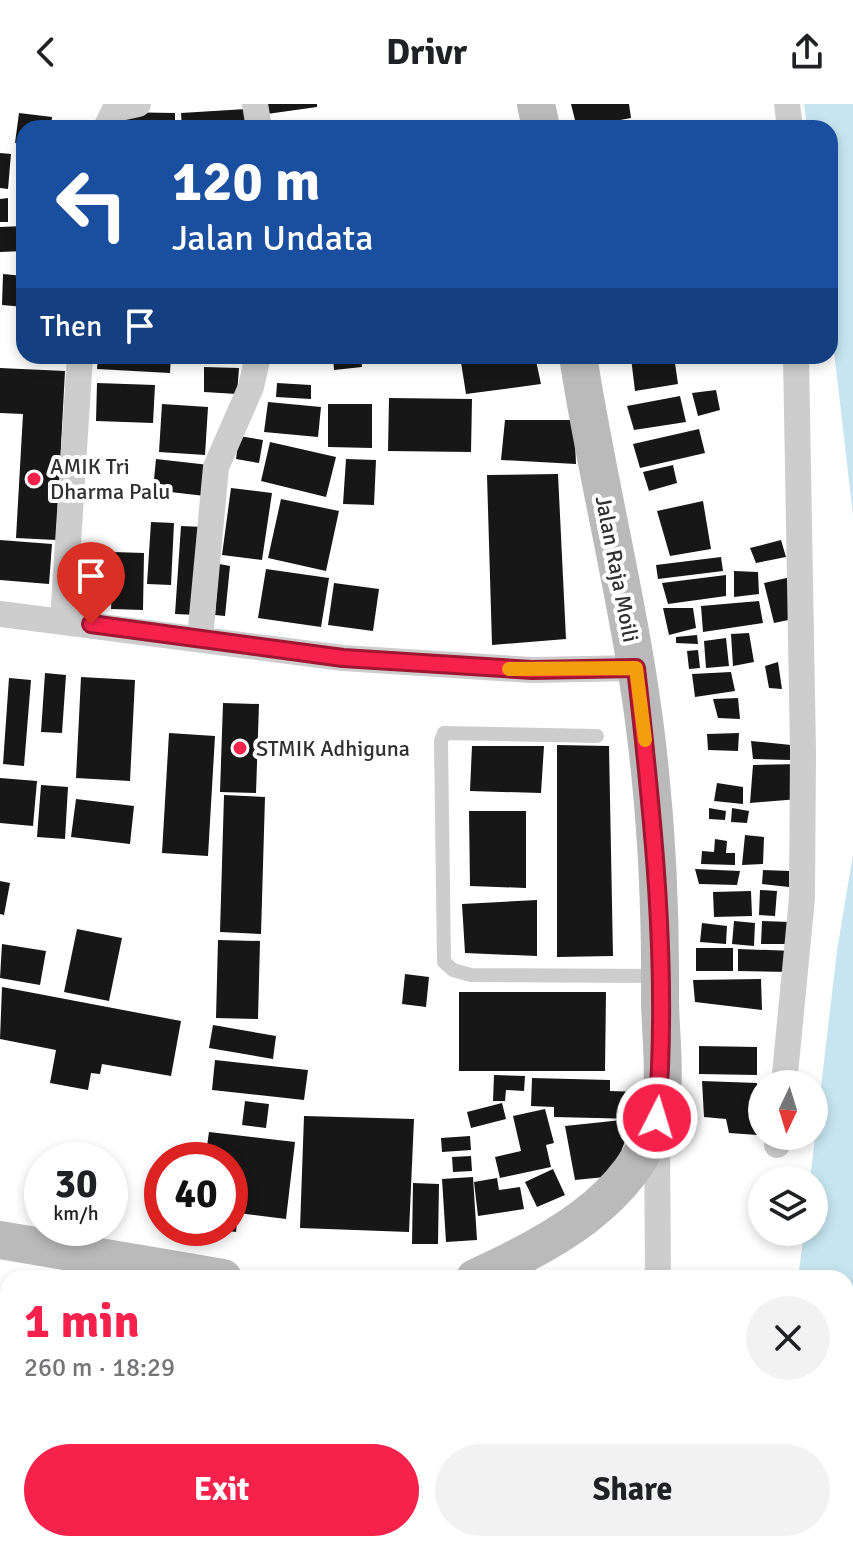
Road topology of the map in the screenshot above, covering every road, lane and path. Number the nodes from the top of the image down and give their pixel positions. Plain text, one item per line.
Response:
1 (79, 364) edge
2 (256, 364) edge
3 (579, 364) edge
4 (796, 364) edge
5 (0, 614) edge
6 (63, 621) junction
7 (200, 638) junction
8 (636, 668) junction
9 (597, 736) dead end
10 (660, 976) junction
11 (785, 1070) edge
12 (657, 1118) junction
13 (0, 1240) edge
14 (176, 1270) edge
15 (492, 1270) edge
16 (658, 1270) edge

1 - 6 street
2 - 7 street
3 - 8 street, Jalan Raja Moili
4 - 11 street
5 - 6 street
6 - 7 street
7 - 8 street
8 - 10 street, Jalan Raja Moili
9 - 10 lane
10 - 12 street, Jalan Raja Moili
12 - 15 street
12 - 16 street
13 - 14 street

